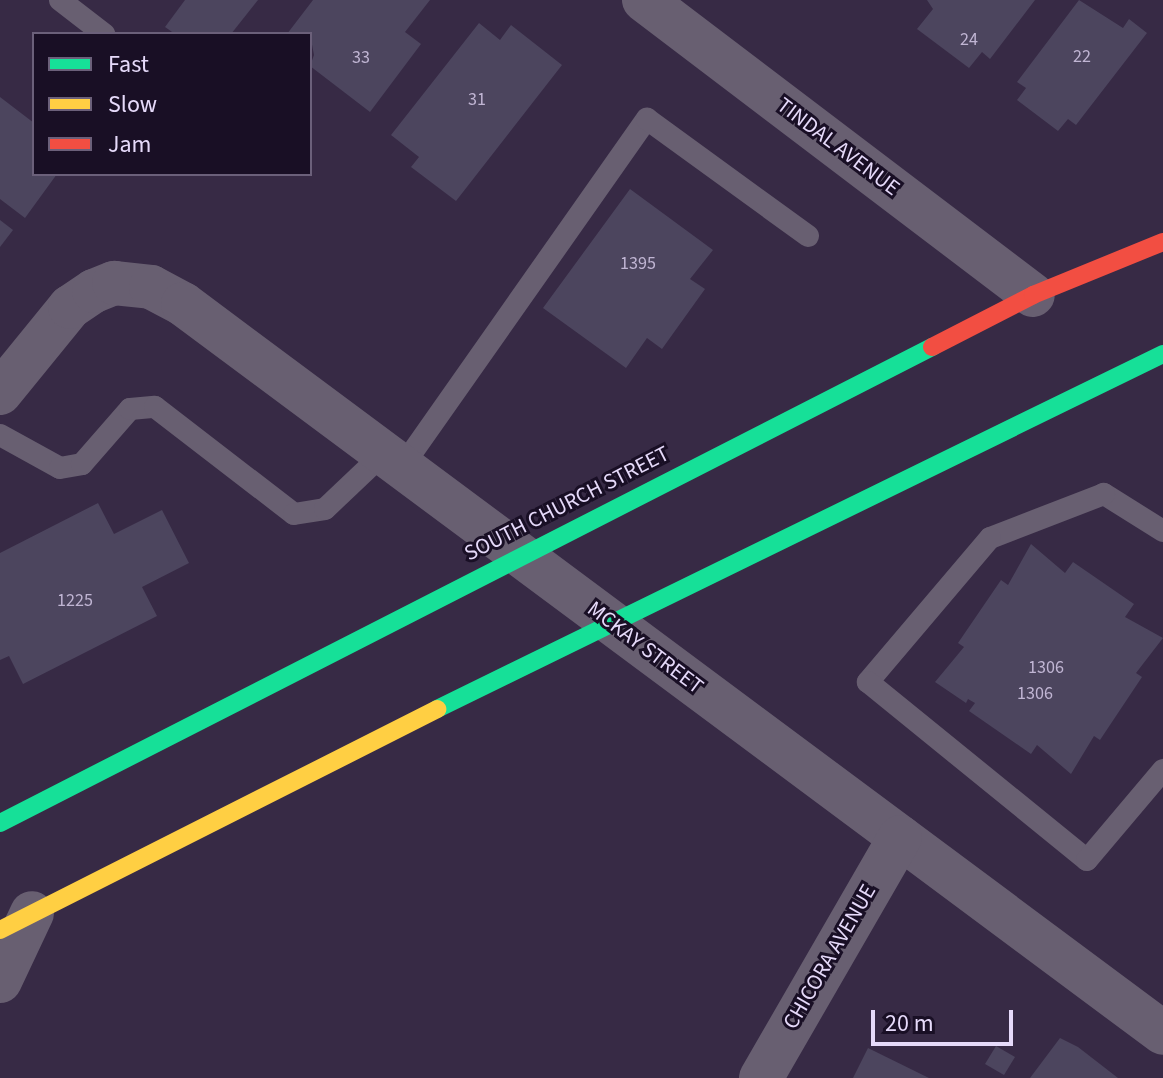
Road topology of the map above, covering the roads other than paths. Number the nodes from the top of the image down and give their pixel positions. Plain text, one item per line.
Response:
1 (60, 0) edge
2 (644, 0) edge
3 (101, 32) edge
4 (808, 236) dead end
5 (1163, 242) edge
6 (1033, 295) junction
7 (1163, 354) edge
8 (0, 393) edge
9 (0, 435) edge
10 (393, 460) junction
11 (1163, 531) edge
12 (520, 555) junction
13 (610, 621) junction
14 (1163, 770) edge
15 (0, 823) edge
16 (900, 837) junction
17 (16, 921) edge
18 (0, 981) edge
19 (1163, 1033) edge
20 (761, 1078) edge

1 - 3 lane
2 - 6 street, TINDAL AVENUE
4 - 10 lane
5 - 6 main road, SOUTH CHURCH STREET
6 - 12 main road, SOUTH CHURCH STREET
7 - 13 main road
8 - 10 street, MCKAY STREET
9 - 10 lane
10 - 12 street, MCKAY STREET
11 - 14 lane
12 - 13 street, MCKAY STREET
12 - 15 main road, SOUTH CHURCH STREET
13 - 16 street, MCKAY STREET
13 - 17 main road
16 - 19 street, MCKAY STREET
16 - 20 street, CHICORA AVENUE
17 - 18 street

